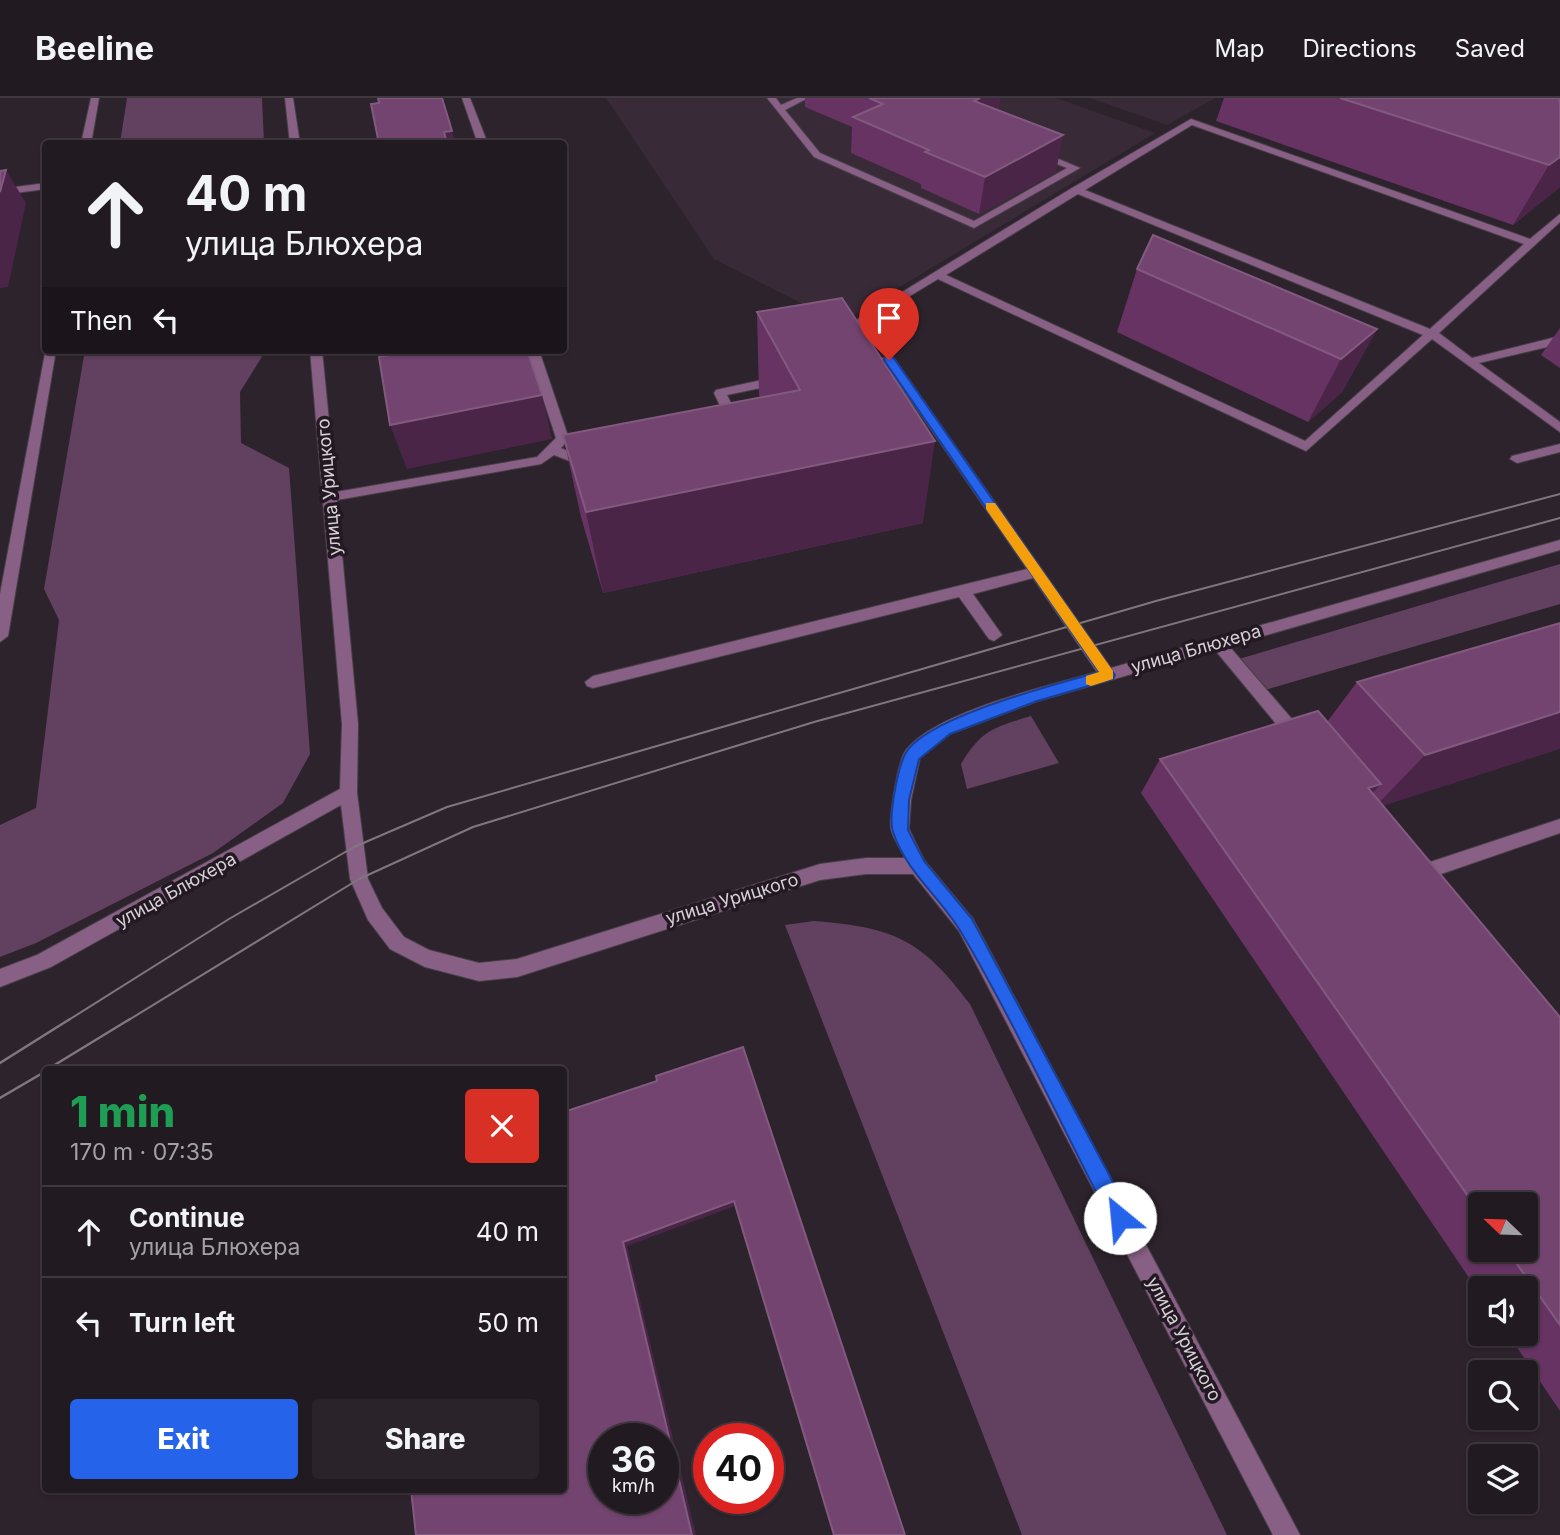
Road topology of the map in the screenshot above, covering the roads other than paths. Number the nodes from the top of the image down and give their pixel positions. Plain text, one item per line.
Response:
1 (95, 98) edge
2 (289, 98) edge
3 (466, 98) edge
4 (771, 98) edge
5 (804, 98) edge
6 (779, 109) junction
7 (87, 140) edge
8 (294, 140) edge
9 (482, 140) edge
10 (1024, 149) edge
11 (42, 187) edge
12 (1076, 190) junction
13 (0, 192) edge
14 (1560, 218) edge
15 (1531, 243) junction
16 (939, 275) junction
17 (1432, 334) junction
18 (838, 335) edge
19 (1560, 340) edge
20 (49, 354) edge
21 (316, 354) edge
22 (534, 354) edge
23 (1469, 362) junction
24 (850, 366) edge
25 (795, 377) edge
26 (1560, 428) edge
27 (744, 441) edge
28 (1560, 448) edge
29 (552, 449) junction
30 (1517, 459) dead end
31 (600, 470) edge
32 (330, 498) junction
33 (1560, 545) edge
34 (1036, 572) junction
35 (963, 591) junction
36 (2, 615) edge
37 (994, 635) dead end
38 (0, 636) edge
39 (1217, 642) junction
40 (1108, 675) junction
41 (593, 682) dead end
42 (1309, 752) edge
43 (348, 793) junction
44 (1560, 825) edge
45 (918, 866) junction
46 (1415, 875) edge
47 (0, 978) edge
48 (1287, 1535) edge

1 - 7 street
2 - 8 street
3 - 9 street
4 - 6 street
5 - 6 street
6 - 10 street
11 - 13 street
12 - 15 street
12 - 16 street
12 - 17 street
14 - 15 street
15 - 17 street
16 - 17 street
16 - 18 street
17 - 23 street
19 - 23 street
20 - 36 street
21 - 32 street, улица Урицкого
22 - 29 street
23 - 26 street
24 - 34 street
25 - 27 street
28 - 30 street
29 - 31 street
29 - 32 street
32 - 43 street, улица Урицкого
33 - 39 street, улица Блюхера
34 - 35 street
34 - 40 street
35 - 37 street
35 - 41 street
36 - 38 street
39 - 40 street, улица Блюхера
39 - 42 street
40 - 45 street, улица Блюхера
43 - 45 street, улица Урицкого
43 - 47 street, улица Блюхера
44 - 46 street
45 - 48 street, улица Урицкого

